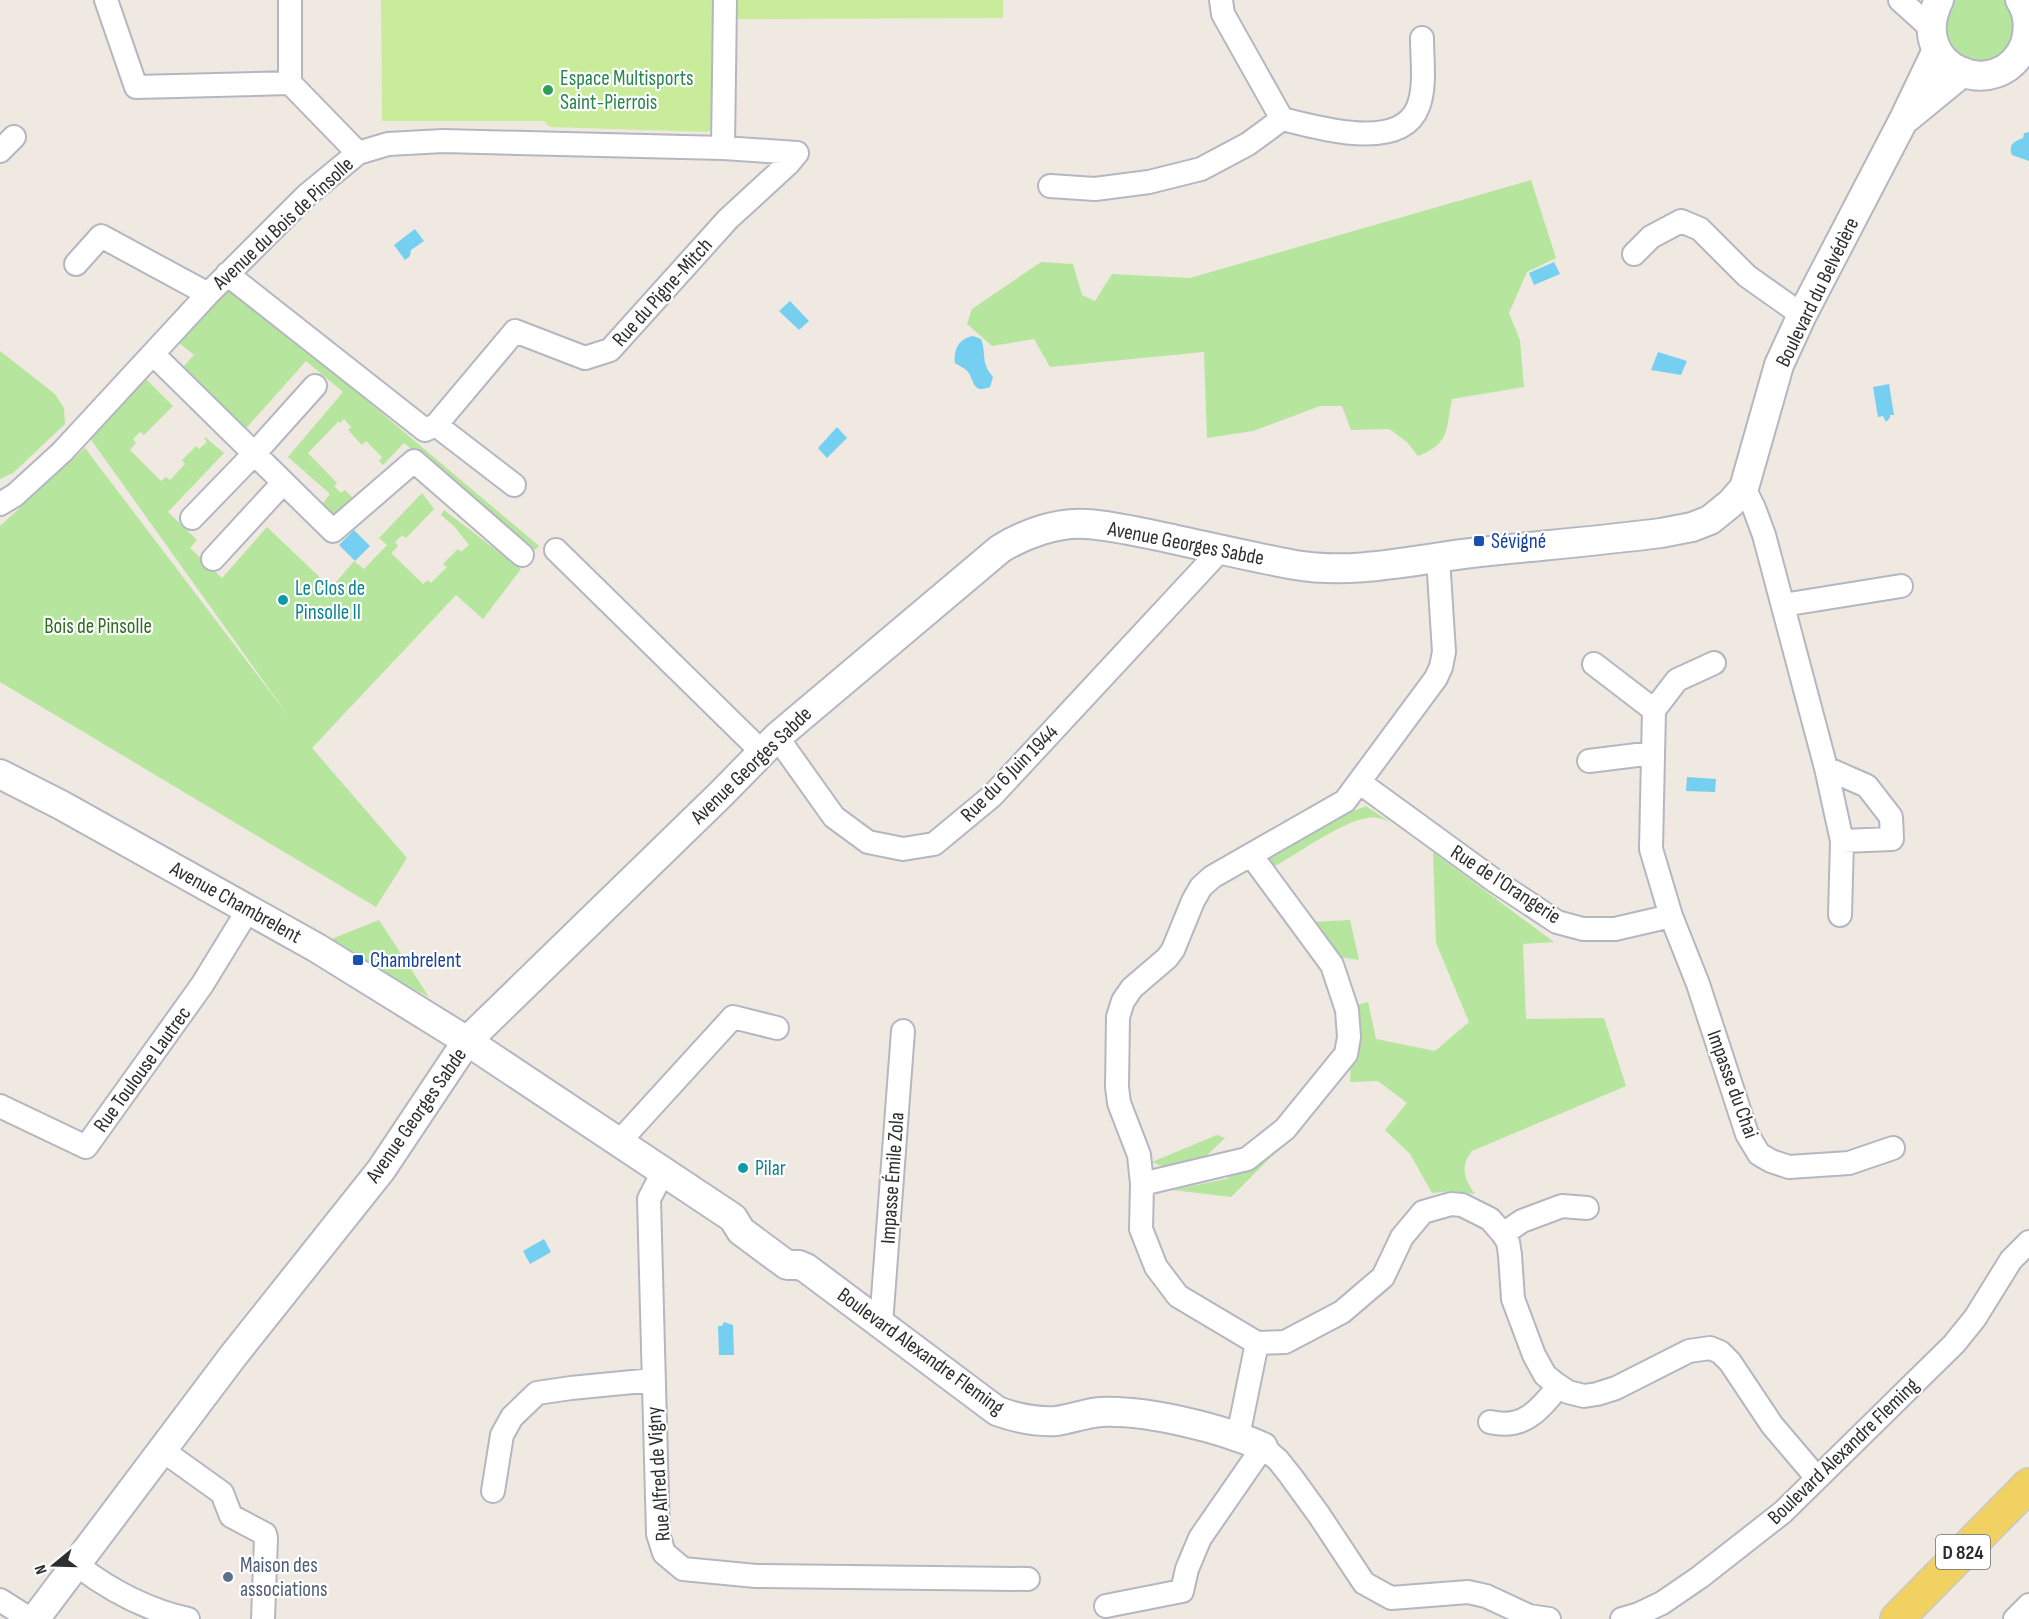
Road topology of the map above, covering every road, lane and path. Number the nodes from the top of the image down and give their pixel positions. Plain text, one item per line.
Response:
1 (106, 0) edge
2 (290, 0) edge
3 (725, 0) edge
4 (1221, 0) edge
5 (1900, 0) edge
6 (1939, 0) edge
7 (2020, 0) edge
8 (1422, 38) dead end
9 (1934, 39) junction
10 (2028, 39) edge
11 (2020, 67) edge
12 (1963, 72) junction
13 (290, 82) junction
14 (1282, 119) junction
15 (1903, 121) junction
16 (723, 148) junction
17 (358, 153) junction
18 (797, 153) joint
19 (1050, 186) dead end
20 (1634, 254) dead end
21 (76, 264) dead end
22 (227, 274) junction
23 (208, 294) junction
24 (1802, 315) junction
25 (153, 354) junction
26 (315, 386) dead end
27 (436, 425) junction
28 (254, 454) junction
29 (1747, 479) junction
30 (283, 483) junction
31 (514, 485) dead end
32 (0, 504) edge
33 (192, 518) dead end
34 (1225, 549) junction
35 (556, 550) dead end
36 (522, 555) dead end
37 (1438, 558) junction
38 (213, 559) dead end
39 (1901, 586) dead end
40 (1783, 604) junction
41 (1714, 663) dead end
42 (1594, 664) dead end
43 (1654, 710) junction
44 (769, 744) junction
45 (1653, 753) junction
46 (1589, 761) dead end
47 (1826, 768) junction
48 (0, 774) edge
49 (1359, 782) junction
50 (1842, 841) junction
51 (1251, 855) junction
52 (248, 910) junction
53 (1840, 915) dead end
54 (1671, 916) junction
55 (777, 1028) dead end
56 (903, 1031) dead end
57 (467, 1041) junction
58 (0, 1106) edge
59 (619, 1142) junction
60 (1893, 1148) dead end
61 (663, 1172) junction
62 (1142, 1184) junction
63 (1587, 1208) dead end
64 (1503, 1234) junction
65 (2029, 1242) edge
66 (881, 1324) junction
67 (1257, 1343) junction
68 (653, 1380) junction
69 (1559, 1386) junction
70 (1490, 1422) dead end
71 (1250, 1441) junction
72 (162, 1450) junction
73 (1817, 1478) junction
74 (2029, 1485) edge
75 (493, 1491) dead end
76 (77, 1565) junction
77 (1028, 1579) dead end
78 (0, 1600) edge
79 (2029, 1605) edge
80 (1106, 1606) dead end
81 (30, 1619) edge
82 (35, 1619) edge
83 (188, 1619) edge
84 (263, 1619) edge
85 (1549, 1619) edge
86 (1622, 1619) edge
87 (1897, 1619) edge
88 (2016, 1619) edge

1 - 13 street
2 - 13 street
3 - 16 street
4 - 14 street
5 - 9 street
6 - 9 street, Boulevard du Belvédère
7 - 10 street
8 - 14 street
9 - 12 street
9 - 15 street, Boulevard du Belvédère
10 - 11 street
11 - 12 street
12 - 15 street, Boulevard du Belvédère
13 - 17 street
14 - 19 street
15 - 24 street, Boulevard du Belvédère
16 - 17 street, Avenue du Bois de Pinsolle
16 - 18 street, Avenue du Bois de Pinsolle
17 - 22 street, Avenue du Bois de Pinsolle
18 - 27 street, Rue du Pigne-Mitch
20 - 24 street
21 - 23 street
22 - 23 street, Avenue du Bois de Pinsolle
22 - 27 street
23 - 25 street, Avenue du Bois de Pinsolle
24 - 29 street, Boulevard du Belvédère
25 - 28 street
25 - 32 street, Avenue du Bois de Pinsolle
26 - 28 street
27 - 31 street
28 - 30 street
28 - 33 street
29 - 37 street, Avenue Georges Sabde
29 - 40 street
30 - 36 street
30 - 38 street
34 - 37 street, Avenue Georges Sabde
34 - 44 street, Avenue Georges Sabde
34 - 44 street, Rue du 6 Juin 1944
35 - 44 street
37 - 49 street
39 - 40 street
40 - 47 street
41 - 43 street
42 - 43 street
43 - 45 street
44 - 57 street, Avenue Georges Sabde
45 - 46 street
45 - 54 street
47 - 50 street
47 - 50 street
48 - 52 street, Avenue Chambrelent
49 - 51 street
49 - 54 street, Rue de l'Orangerie
50 - 53 street
51 - 62 street
51 - 62 street
52 - 57 street, Avenue Chambrelent
52 - 58 street, Rue Toulouse Lautrec
54 - 60 street, Impasse du Chai
55 - 59 street
56 - 66 street, Impasse Émile Zola
57 - 59 street, Boulevard Alexandre Fleming
57 - 72 street, Avenue Georges Sabde
59 - 61 street, Boulevard Alexandre Fleming
61 - 66 street, Boulevard Alexandre Fleming
61 - 68 street, Rue Alfred de Vigny
62 - 67 street
63 - 64 street
64 - 67 street
64 - 69 street
65 - 73 street, Boulevard Alexandre Fleming
66 - 71 street, Boulevard Alexandre Fleming
67 - 71 street
68 - 75 street
68 - 77 street, Rue Alfred de Vigny
69 - 70 street
69 - 73 street
71 - 80 street
71 - 85 street
72 - 76 street, Avenue Georges Sabde
72 - 84 street
73 - 86 street, Boulevard Alexandre Fleming
74 - 87 main road, D 824
76 - 82 street, Avenue Georges Sabde
76 - 83 street
78 - 81 street
79 - 88 street

